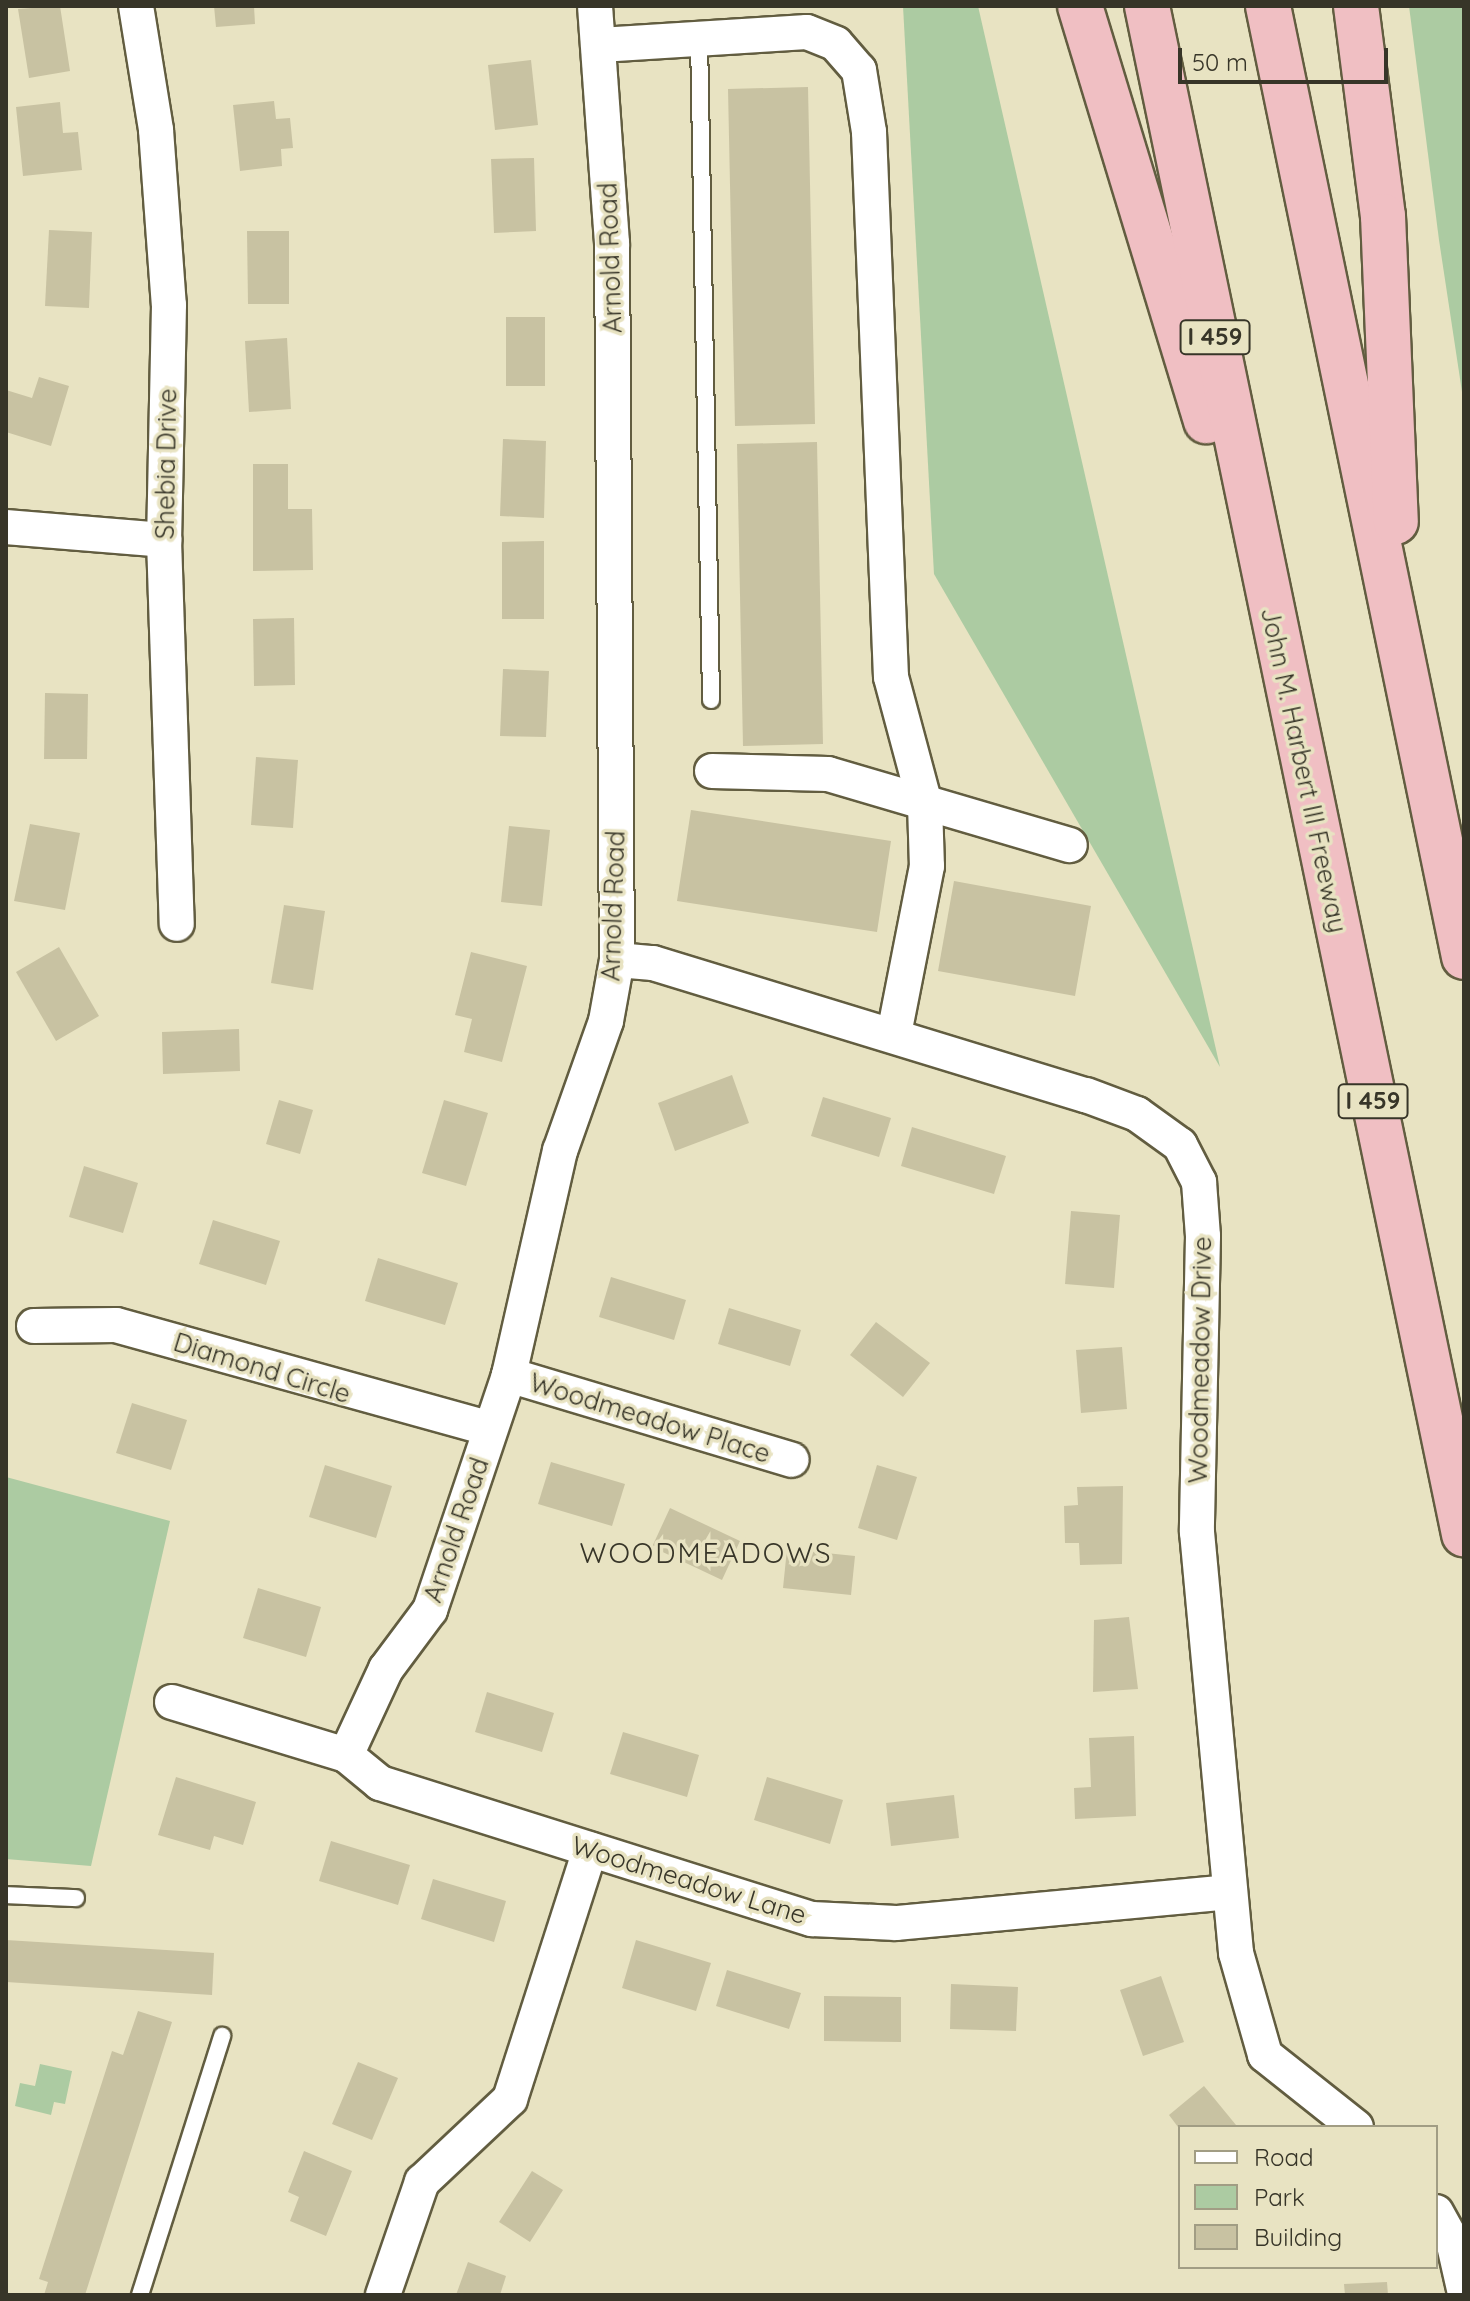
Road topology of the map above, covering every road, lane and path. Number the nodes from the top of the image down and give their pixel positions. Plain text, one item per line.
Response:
1 (136, 6) edge
2 (595, 6) edge
3 (1080, 6) edge
4 (1147, 6) edge
5 (1268, 6) edge
6 (1356, 6) edge
7 (699, 37) junction
8 (600, 45) junction
9 (6, 527) edge
10 (164, 540) junction
11 (1401, 644) junction
12 (1282, 668) junction
13 (711, 700) dead end
14 (712, 771) dead end
15 (925, 804) junction
16 (1070, 845) dead end
17 (177, 924) dead end
18 (1464, 957) edge
19 (617, 960) junction
20 (894, 1034) junction
21 (34, 1326) dead end
22 (509, 1375) junction
23 (488, 1428) junction
24 (792, 1460) dead end
25 (1464, 1534) edge
26 (172, 1702) dead end
27 (346, 1755) junction
28 (590, 1850) junction
29 (1230, 1892) junction
30 (6, 1895) edge
31 (76, 1898) dead end
32 (222, 2036) dead end
33 (1353, 2125) edge
34 (1438, 2216) edge
35 (1464, 2289) edge
36 (140, 2295) edge
37 (383, 2295) edge

1 - 10 street, Shebia Drive
2 - 8 street, Arnold Road
3 - 12 highway
4 - 12 highway, John M. Harbert III Freeway / I 459
5 - 11 highway
6 - 11 highway
7 - 8 street
7 - 13 lane
7 - 15 street
8 - 19 street, Arnold Road
9 - 10 street
10 - 17 street, Shebia Drive
11 - 18 highway
12 - 25 highway, John M. Harbert III Freeway / I 459
14 - 15 street
15 - 16 street
15 - 20 street
19 - 20 street, Woodmeadow Drive
19 - 22 street, Arnold Road
20 - 29 street, Woodmeadow Drive
21 - 23 street, Diamond Circle
22 - 23 street, Arnold Road
22 - 24 street, Woodmeadow Place
23 - 27 street, Arnold Road
26 - 27 street, Woodmeadow Lane
27 - 28 street, Woodmeadow Lane
28 - 29 street, Woodmeadow Lane
28 - 37 street
29 - 33 street, Woodmeadow Drive
30 - 31 lane
32 - 36 lane
34 - 35 street

